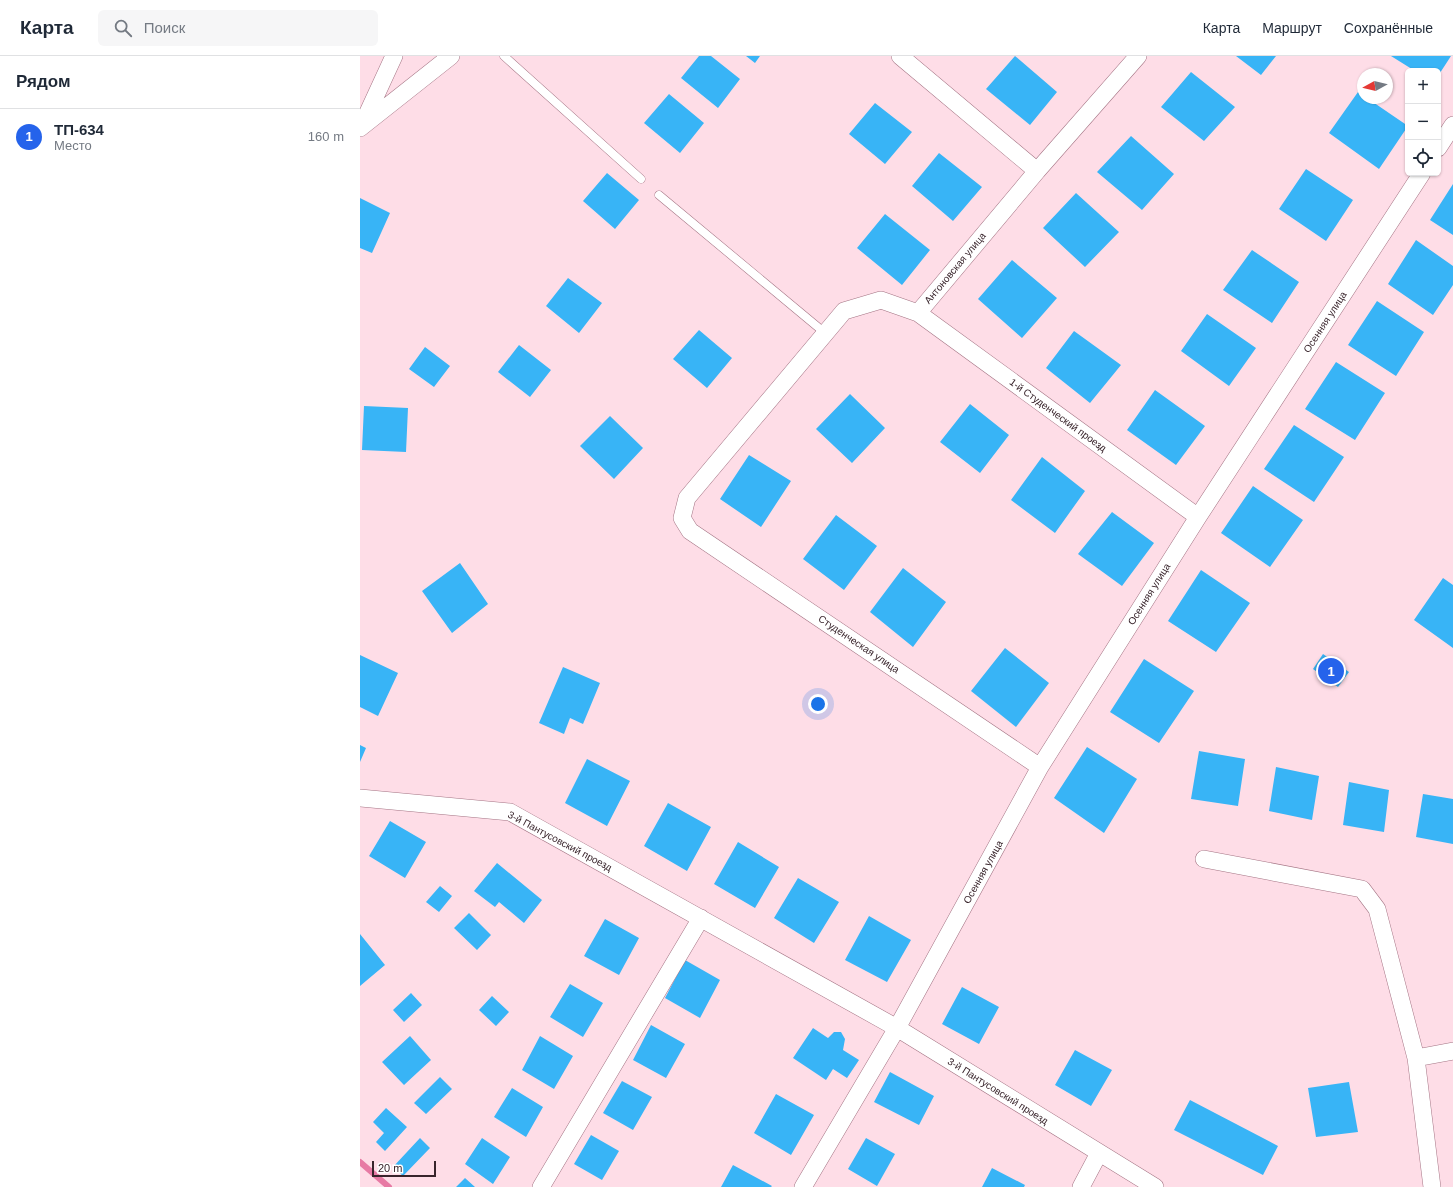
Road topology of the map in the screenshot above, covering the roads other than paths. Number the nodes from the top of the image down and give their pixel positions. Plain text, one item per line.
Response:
1 (394, 56) edge
2 (451, 56) edge
3 (504, 56) edge
4 (900, 56) edge
5 (1138, 56) edge
6 (1453, 125) edge
7 (361, 126) edge
8 (1441, 143) edge
9 (1037, 171) junction
10 (1420, 176) edge
11 (641, 179) dead end
12 (659, 195) dead end
13 (918, 313) junction
14 (825, 333) junction
15 (1198, 517) junction
16 (682, 518) joint
17 (1040, 767) junction
18 (360, 798) edge
19 (1204, 859) dead end
20 (701, 918) junction
21 (897, 1028) junction
22 (1453, 1051) edge
23 (1416, 1058) junction
24 (1099, 1154) junction
25 (541, 1187) edge
26 (803, 1187) edge
27 (1080, 1187) edge
28 (1155, 1187) edge
29 (1432, 1187) edge

1 - 7 street
2 - 7 street
3 - 11 lane
4 - 9 street
5 - 9 street, Антоновская улица
6 - 8 street
9 - 13 street, Антоновская улица
10 - 15 street, Осенняя улица
12 - 14 lane
13 - 14 street, Антоновская улица
13 - 15 street, 1-й Студенческий проезд
14 - 16 street, Антоновская улица
15 - 17 street, Осенняя улица
16 - 17 street, Студенческая улица
17 - 21 street, Осенняя улица
18 - 20 street, 3-й Пантусовский проезд
19 - 23 street
20 - 21 street, 3-й Пантусовский проезд
20 - 25 street
21 - 24 street, 3-й Пантусовский проезд
21 - 26 street
22 - 23 street
23 - 29 street
24 - 27 street
24 - 28 street, 3-й Пантусовский проезд

